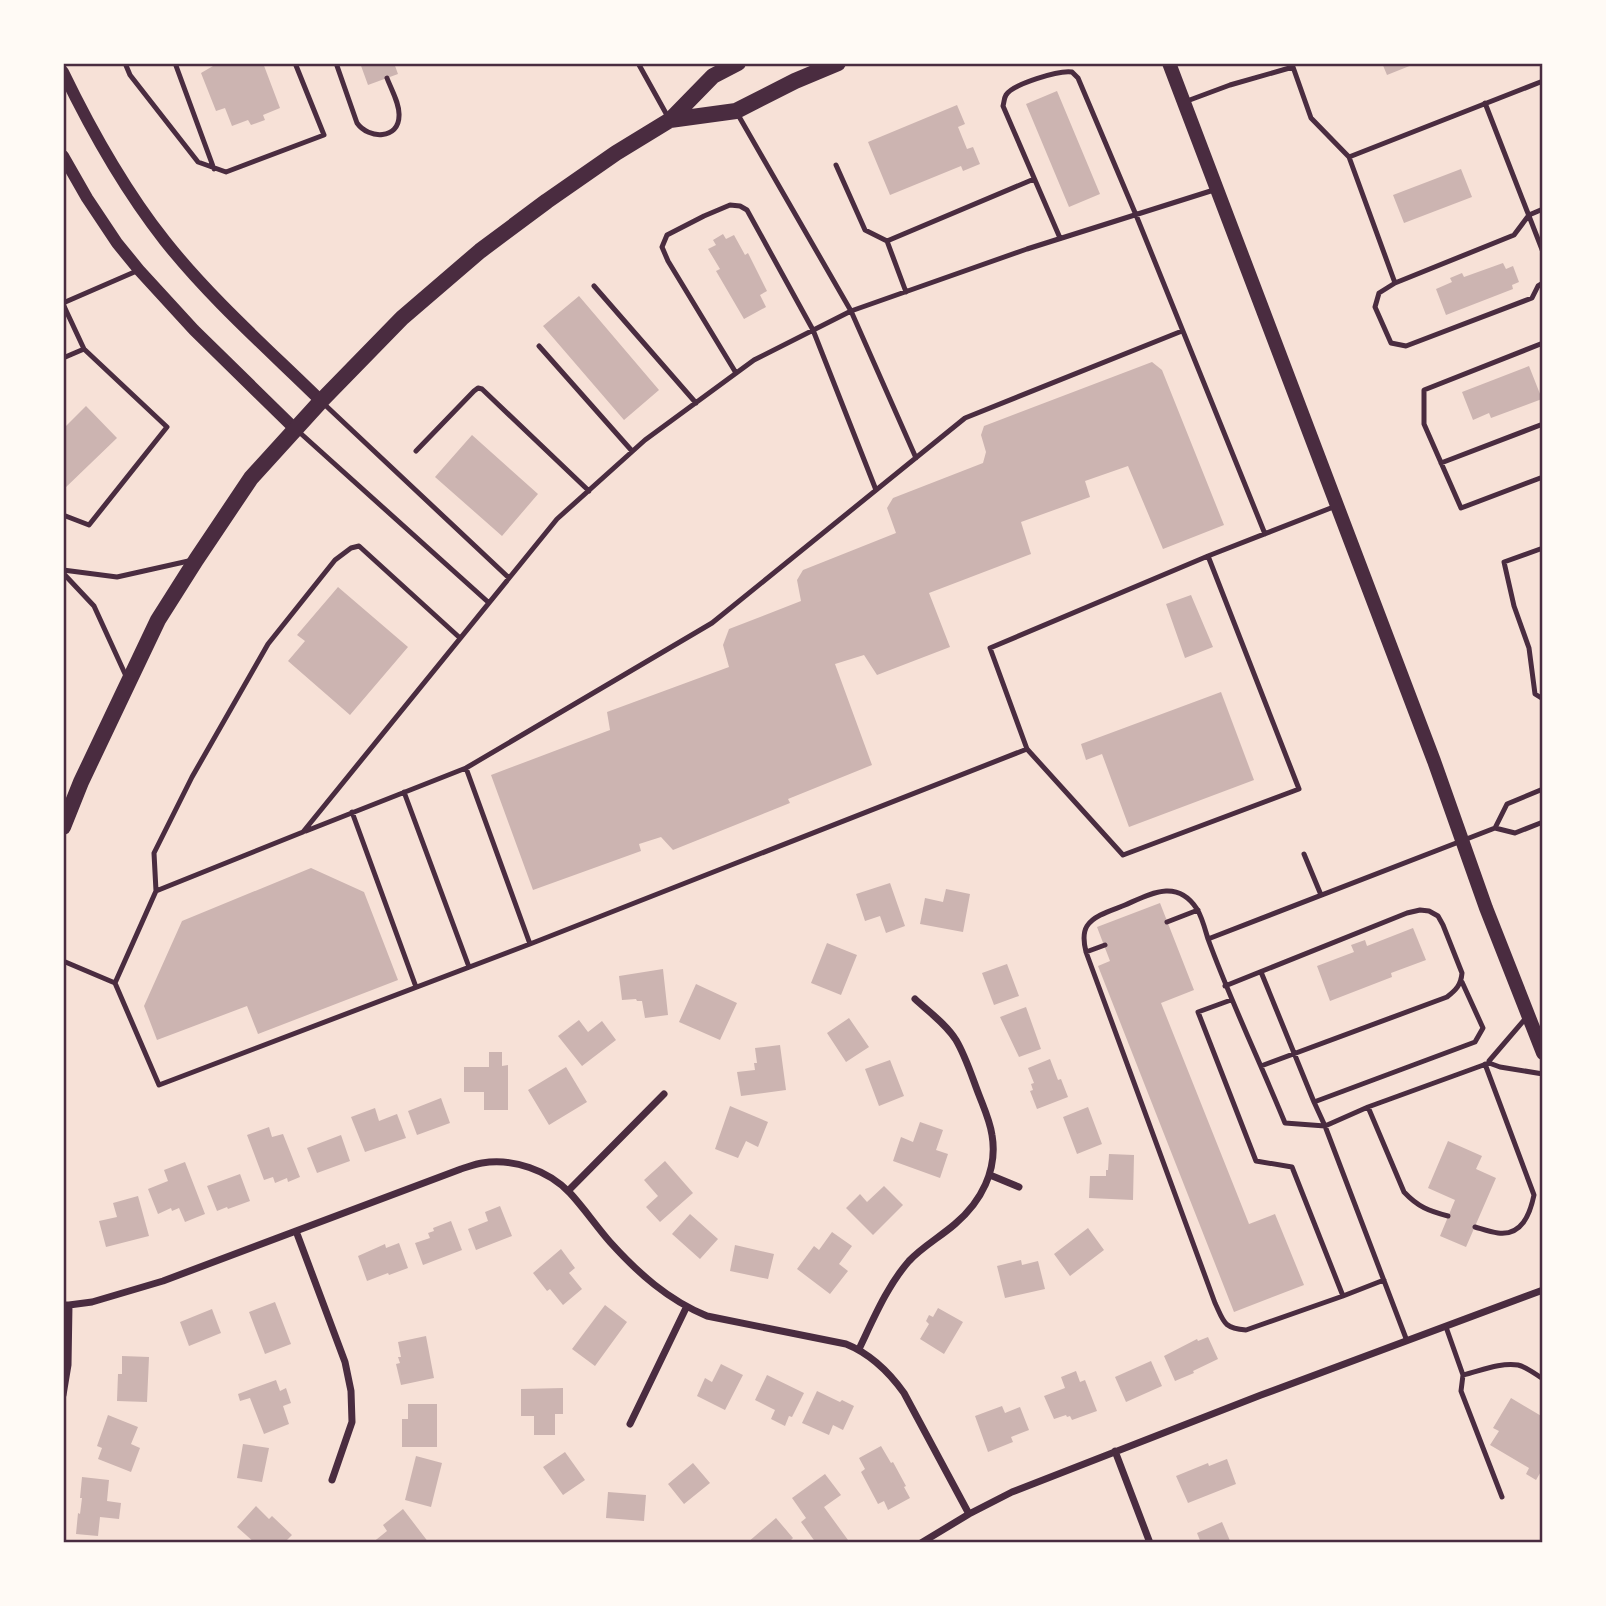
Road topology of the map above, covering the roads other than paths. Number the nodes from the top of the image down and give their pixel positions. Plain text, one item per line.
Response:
1 (125, 63) edge
2 (174, 63) edge
3 (295, 63) edge
4 (336, 63) edge
5 (638, 63) edge
6 (738, 63) edge
7 (838, 63) edge
8 (1169, 63) edge
9 (1292, 65) edge
10 (63, 72) edge
11 (387, 78) dead end
12 (1543, 81) edge
13 (1184, 102) junction
14 (1485, 103) junction
15 (736, 111) junction
16 (670, 120) junction
17 (63, 156) edge
18 (1349, 157) junction
19 (836, 165) dead end
20 (214, 169) junction
21 (1034, 179) junction
22 (1217, 189) junction
23 (1543, 209) edge
24 (1136, 215) junction
25 (1529, 215) junction
26 (1060, 239) junction
27 (887, 241) junction
28 (1543, 252) edge
29 (139, 270) junction
30 (1395, 283) junction
31 (1543, 283) edge
32 (594, 286) dead end
33 (906, 292) junction
34 (63, 304) edge
35 (851, 311) junction
36 (813, 330) junction
37 (1182, 331) junction
38 (1543, 343) edge
39 (539, 346) dead end
40 (84, 349) junction
41 (63, 358) edge
42 (736, 373) junction
43 (321, 401) junction
44 (696, 403) junction
45 (1543, 424) edge
46 (295, 429) junction
47 (416, 451) dead end
48 (632, 451) junction
49 (916, 458) junction
50 (1441, 463) junction
51 (1543, 477) edge
52 (876, 490) junction
53 (589, 491) junction
54 (1337, 506) junction
55 (63, 515) edge
56 (1265, 534) junction
57 (1543, 548) edge
58 (1208, 556) junction
59 (196, 560) junction
60 (63, 571) edge
61 (509, 578) junction
62 (488, 602) junction
63 (460, 638) junction
64 (128, 680) junction
65 (1543, 699) edge
66 (1027, 749) junction
67 (466, 768) junction
68 (1543, 789) edge
69 (404, 792) junction
70 (352, 812) junction
71 (1543, 822) edge
72 (63, 827) edge
73 (1495, 828) junction
74 (303, 832) junction
75 (1462, 842) junction
76 (1304, 855) dead end
77 (156, 891) junction
78 (1321, 895) junction
79 (1198, 910) junction
80 (1167, 922) dead end
81 (1208, 939) junction
82 (530, 944) junction
83 (1105, 945) dead end
84 (1086, 952) junction
85 (63, 961) edge
86 (469, 967) junction
87 (1261, 972) junction
88 (1461, 981) junction
89 (115, 983) junction
90 (416, 986) junction
91 (1225, 986) junction
92 (915, 999) dead end
93 (1231, 1000) junction
94 (1528, 1015) junction
95 (1543, 1053) edge
96 (1294, 1054) junction
97 (1487, 1064) junction
98 (1261, 1066) junction
99 (1543, 1074) edge
100 (664, 1094) dead end
101 (1314, 1102) junction
102 (1368, 1107) junction
103 (1325, 1126) junction
104 (990, 1175) junction
105 (1019, 1187) dead end
106 (568, 1191) junction
107 (1448, 1216) dead end
108 (1475, 1227) dead end
109 (296, 1231) junction
110 (1384, 1280) junction
111 (1543, 1290) edge
112 (1343, 1296) junction
113 (66, 1305) edge
114 (686, 1308) junction
115 (1446, 1326) junction
116 (1408, 1341) junction
117 (859, 1349) junction
118 (1463, 1375) junction
119 (1543, 1379) edge
120 (63, 1395) edge
121 (630, 1424) dead end
122 (1115, 1451) junction
123 (332, 1480) dead end
124 (1502, 1497) dead end
125 (969, 1514) junction
126 (921, 1543) edge
127 (1150, 1543) edge

1 - 20 lane
2 - 20 lane
3 - 20 lane
4 - 11 lane
5 - 16 lane
6 - 16 main road
7 - 15 main road
8 - 13 main road
9 - 13 lane
9 - 18 lane
10 - 43 street
12 - 14 lane
13 - 22 main road
14 - 18 lane
14 - 25 lane
15 - 16 main road
15 - 35 lane
16 - 43 main road
17 - 29 street
18 - 30 lane
19 - 27 lane
21 - 24 lane
21 - 26 lane
21 - 27 lane
22 - 24 lane
22 - 54 main road
23 - 25 lane
24 - 26 lane
24 - 37 lane
25 - 28 lane
25 - 30 lane
26 - 33 lane
27 - 33 lane
29 - 34 lane
29 - 46 street
30 - 31 lane
32 - 44 lane
33 - 35 lane
34 - 40 lane
35 - 36 lane
35 - 49 lane
36 - 42 lane
36 - 42 lane
36 - 52 lane
37 - 49 lane
37 - 56 lane
38 - 50 lane
39 - 48 lane
40 - 41 lane
40 - 55 lane
42 - 44 lane
43 - 46 main road
43 - 61 lane
44 - 48 lane
45 - 50 lane
46 - 59 main road
46 - 62 lane
47 - 53 lane
48 - 53 lane
49 - 52 lane
50 - 51 lane
52 - 67 lane
53 - 61 lane
54 - 56 lane
54 - 75 main road
56 - 58 lane
57 - 65 lane
58 - 66 lane
58 - 66 lane
59 - 60 lane
59 - 64 main road
60 - 64 lane
61 - 62 lane
62 - 63 lane
63 - 74 lane
63 - 77 lane
64 - 72 main road
66 - 82 lane
67 - 69 lane
67 - 82 lane
68 - 73 lane
69 - 70 lane
69 - 86 lane
70 - 74 lane
70 - 90 lane
71 - 73 lane
73 - 75 lane
74 - 77 lane
75 - 78 lane
75 - 94 main road
76 - 78 lane
77 - 89 lane
78 - 81 lane
79 - 80 lane
79 - 81 lane
79 - 84 lane
81 - 91 lane
82 - 86 lane
83 - 84 lane
84 - 112 lane
85 - 89 lane
86 - 90 lane
87 - 88 lane
87 - 91 lane
87 - 96 lane
88 - 96 lane
88 - 101 lane
89 - 90 lane
91 - 93 lane
92 - 104 street
93 - 98 lane
93 - 112 lane
94 - 95 main road
94 - 97 lane
96 - 98 lane
96 - 101 lane
97 - 99 lane
97 - 102 lane
97 - 108 lane
98 - 103 lane
100 - 106 street
101 - 103 lane
102 - 103 lane
102 - 107 lane
103 - 110 lane
104 - 105 street
104 - 117 street
106 - 109 street
106 - 114 street
109 - 113 street
109 - 123 street
110 - 112 lane
110 - 116 lane
111 - 115 street
113 - 120 street
114 - 117 street
114 - 121 street
115 - 116 street
115 - 118 lane
116 - 122 street
117 - 125 street
118 - 119 lane
118 - 124 lane
122 - 125 street
122 - 127 street
125 - 126 street

